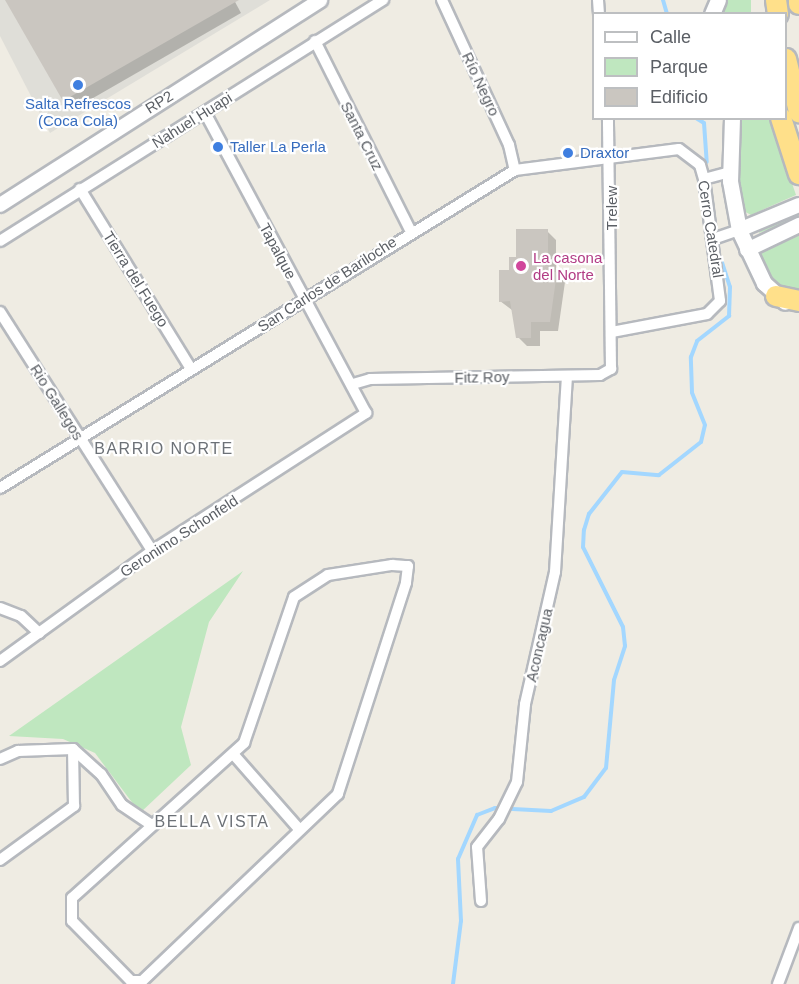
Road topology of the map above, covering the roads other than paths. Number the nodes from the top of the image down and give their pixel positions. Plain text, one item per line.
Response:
1 (320, 0) edge
2 (383, 0) edge
3 (442, 0) edge
4 (315, 41) junction
5 (787, 63) edge
6 (799, 112) edge
7 (205, 113) junction
8 (608, 120) edge
9 (732, 120) edge
10 (783, 120) edge
11 (679, 149) joint
12 (612, 156) junction
13 (515, 170) junction
14 (730, 172) junction
15 (799, 173) edge
16 (704, 179) junction
17 (80, 189) junction
18 (0, 205) edge
19 (799, 205) edge
20 (799, 225) edge
21 (410, 230) junction
22 (739, 230) junction
23 (713, 240) junction
24 (0, 241) edge
25 (747, 250) junction
26 (776, 296) junction
27 (304, 301) junction
28 (799, 301) edge
29 (799, 308) edge
30 (0, 312) edge
31 (612, 332) junction
32 (191, 369) junction
33 (611, 369) joint
34 (567, 376) junction
35 (353, 384) junction
36 (362, 419) joint
37 (80, 439) junction
38 (0, 488) edge
39 (152, 551) junction
40 (0, 608) edge
41 (39, 633) junction
42 (0, 661) edge
43 (73, 749) junction
44 (234, 755) junction
45 (0, 759) edge
46 (150, 824) junction
47 (299, 829) junction
48 (0, 860) edge
49 (481, 901) dead end
50 (799, 928) edge
51 (778, 984) edge

1 - 18 street, RP2 / RP2
2 - 4 street, Nahuel Huapi
3 - 13 street, Río Negro
4 - 7 street, Nahuel Huapi
4 - 21 street, Santa Cruz
5 - 6 highway
7 - 17 street, Nahuel Huapi
7 - 27 street, Tapalque
8 - 12 street, Trelew
9 - 14 main road
10 - 15 highway
11 - 12 street, San Carlos de Bariloche
11 - 16 street, Cerro Catedral
12 - 13 street, San Carlos de Bariloche
12 - 31 street, Trelew
13 - 21 street, San Carlos de Bariloche
14 - 16 street
14 - 22 main road
16 - 23 street, Cerro Catedral
17 - 24 street, Nahuel Huapi
17 - 32 street, Tierra del Fuego
19 - 22 street
20 - 25 street
21 - 27 street, San Carlos de Bariloche
22 - 23 street
22 - 25 main road
23 - 31 street, Cerro Catedral
25 - 26 main road
26 - 28 highway
26 - 29 main road
27 - 32 street, San Carlos de Bariloche
27 - 35 street, Tapalque
30 - 37 street, Rio Gallegos
31 - 33 street, Trelew
32 - 37 street, San Carlos de Bariloche
33 - 34 street, Fitz Roy
34 - 35 street, Fitz Roy
34 - 49 street, Aconcagua
35 - 36 street, Tapalque
36 - 39 street, Geronimo Schonfeld
37 - 38 street, San Carlos de Bariloche
37 - 39 street, Rio Gallegos
39 - 41 street, Geronimo Schonfeld
40 - 41 street
41 - 42 street, Geronimo Schonfeld
43 - 45 street
43 - 46 street
43 - 48 street
44 - 46 street
44 - 47 street
44 - 47 street
46 - 47 street
50 - 51 street

